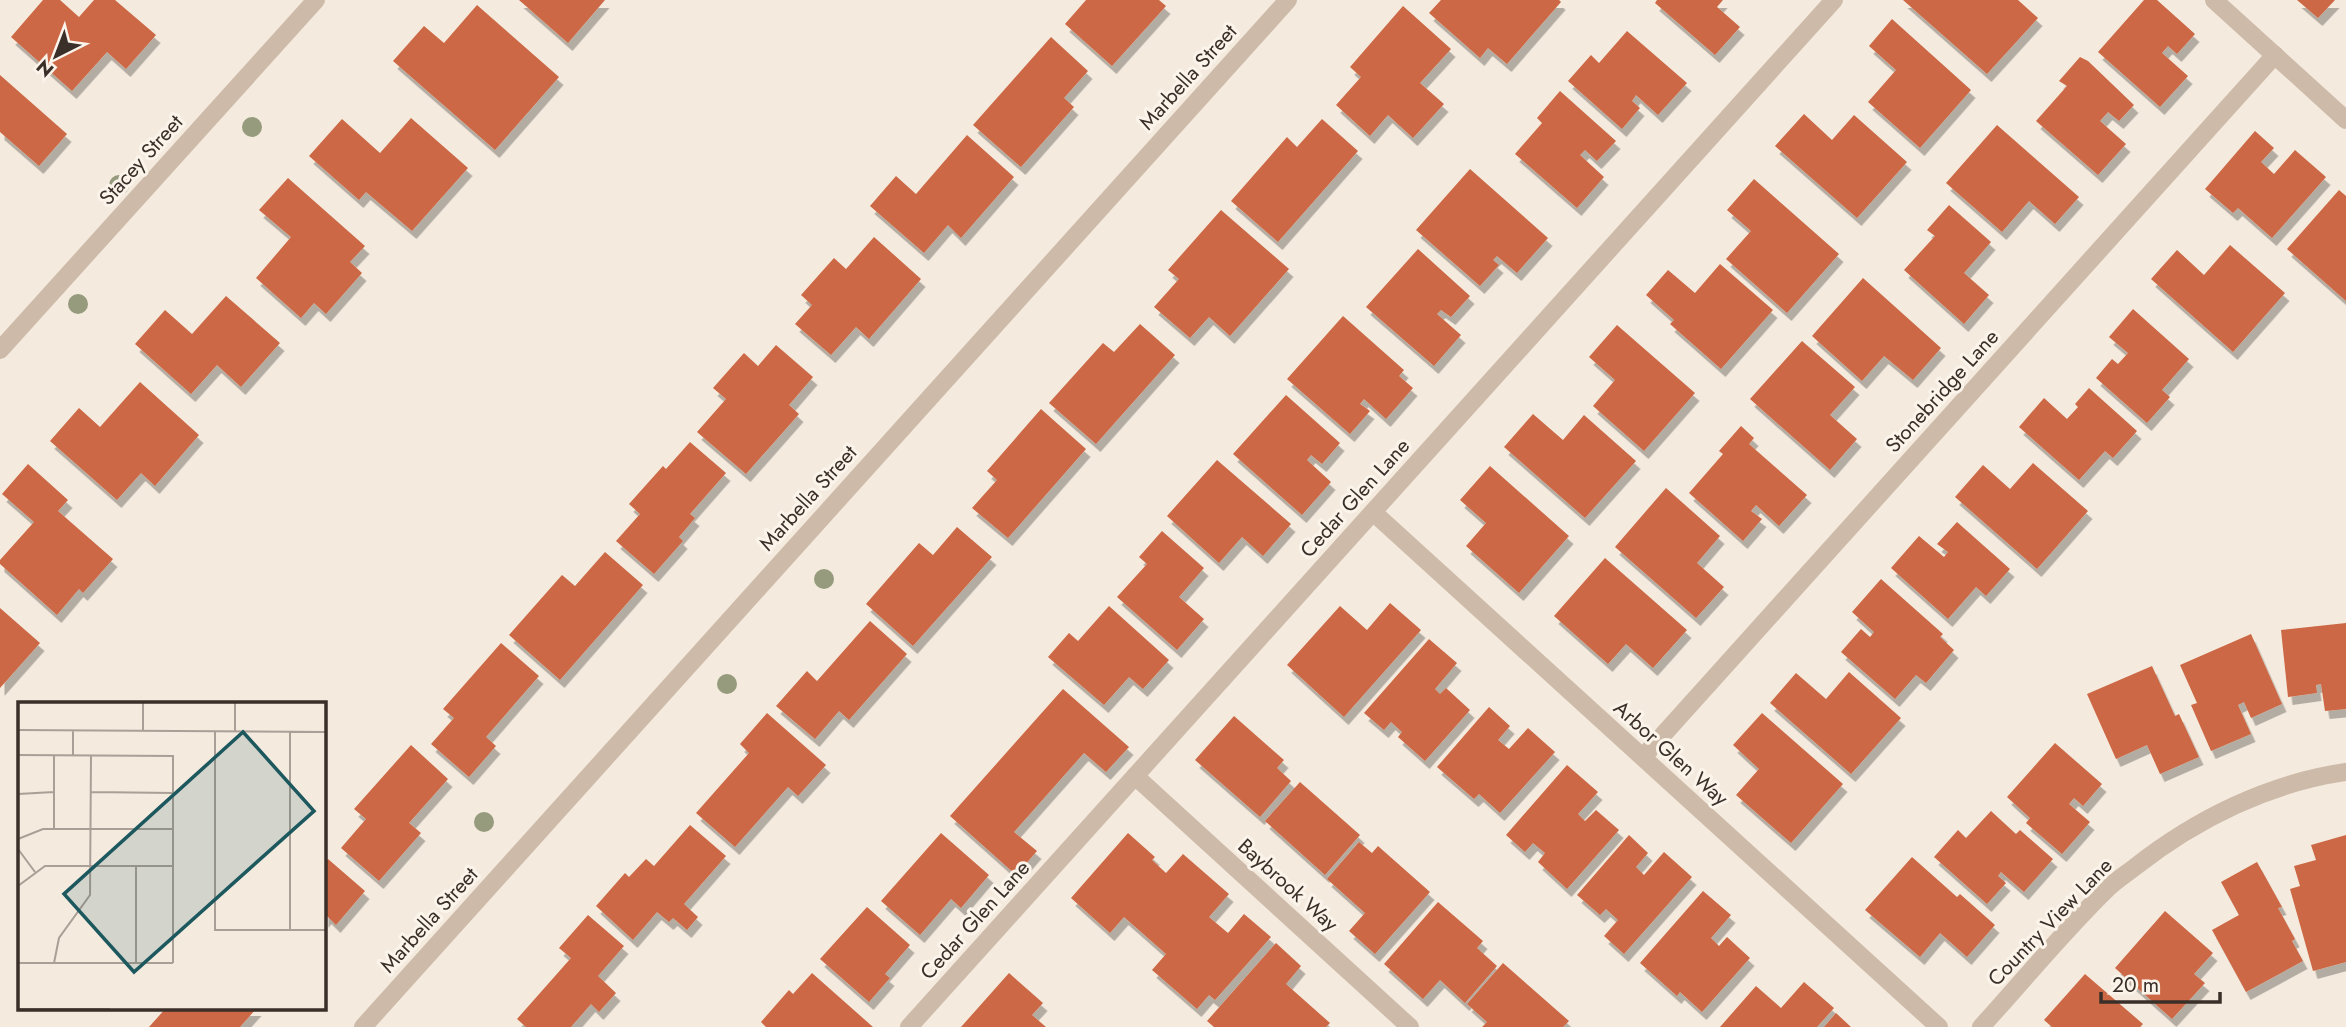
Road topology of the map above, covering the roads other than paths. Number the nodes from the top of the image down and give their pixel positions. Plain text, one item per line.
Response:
1 (316, 0) edge
2 (1288, 0) edge
3 (1834, 0) edge
4 (2214, 0) edge
5 (2275, 55) junction
6 (2346, 120) edge
7 (0, 350) edge
8 (1373, 512) junction
9 (1643, 757) junction
10 (2346, 772) edge
11 (1135, 776) junction
12 (363, 1027) edge
13 (909, 1027) edge
14 (1410, 1027) edge
15 (1939, 1027) edge
16 (1981, 1027) edge

1 - 7 street, Stacey Street
2 - 12 street, Marbella Street
3 - 8 street, Cedar Glen Lane
4 - 5 street
5 - 6 street
5 - 9 street, Stonebridge Lane
8 - 9 street, Arbor Glen Way
8 - 11 street, Cedar Glen Lane
9 - 15 street, Arbor Glen Way
10 - 16 street, Country View Lane
11 - 13 street, Cedar Glen Lane
11 - 14 street, Baybrook Way

